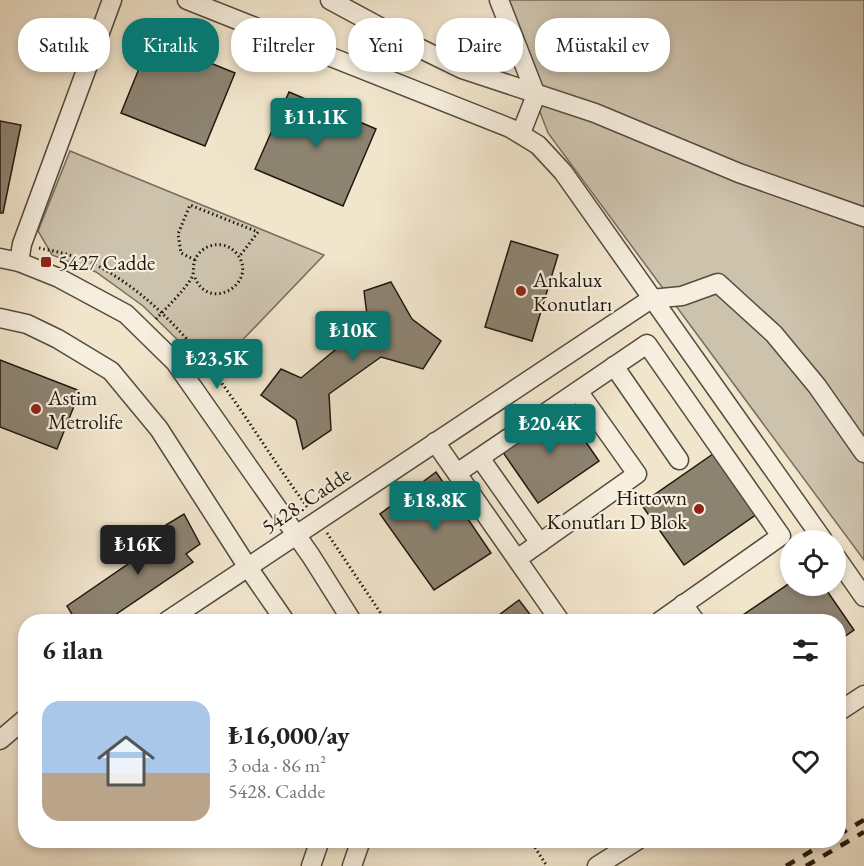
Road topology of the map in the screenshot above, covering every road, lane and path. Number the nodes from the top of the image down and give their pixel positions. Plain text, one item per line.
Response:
1 (112, 0) edge
2 (187, 0) edge
3 (330, 0) edge
4 (499, 0) edge
5 (536, 95) junction
6 (521, 133) junction
7 (864, 217) edge
8 (239, 257) junction
9 (0, 258) edge
10 (195, 260) junction
11 (18, 262) junction
12 (194, 275) junction
13 (651, 299) junction
14 (0, 318) edge
15 (145, 332) junction
16 (614, 366) junction
17 (578, 391) junction
18 (435, 442) junction
19 (864, 453) edge
20 (480, 458) junction
21 (679, 460) dead end
22 (457, 473) junction
23 (816, 530) edge
24 (295, 534) junction
25 (333, 541) dead end
26 (540, 543) junction
27 (517, 559) junction
28 (247, 566) junction
29 (846, 571) edge
30 (864, 597) edge
31 (683, 604) junction
32 (177, 614) edge
33 (280, 614) edge
34 (347, 614) edge
35 (381, 614) edge
36 (555, 614) edge
37 (669, 614) edge
38 (690, 614) edge
39 (864, 695) edge
40 (846, 707) edge
41 (18, 725) edge
42 (0, 740) edge
43 (317, 848) edge
44 (358, 848) edge
45 (535, 848) edge
46 (625, 848) edge
47 (311, 866) edge
48 (352, 866) edge
49 (547, 866) edge
50 (597, 866) edge

1 - 11 street
2 - 6 street
3 - 5 street
4 - 5 street
5 - 6 street
5 - 7 street
6 - 13 street
8 - 10 path
8 - 10 path
8 - 12 path
9 - 11 street
10 - 12 path
11 - 15 street
12 - 15 path
13 - 18 street, 5428. Cadde
13 - 19 street
13 - 23 street
14 - 28 street
15 - 24 street
16 - 17 street
16 - 21 street
16 - 31 street
17 - 20 street
17 - 26 street
18 - 22 street
18 - 24 street, 5428. Cadde
20 - 22 street
20 - 26 street
22 - 27 street
24 - 28 street, 5428. Cadde
24 - 34 street
25 - 35 path
26 - 27 street
27 - 36 street
28 - 32 street, 5428. Cadde
28 - 33 street
29 - 30 street
31 - 37 street
31 - 38 street
39 - 40 street
41 - 42 street
43 - 47 street
44 - 48 street
45 - 49 path
46 - 50 street

